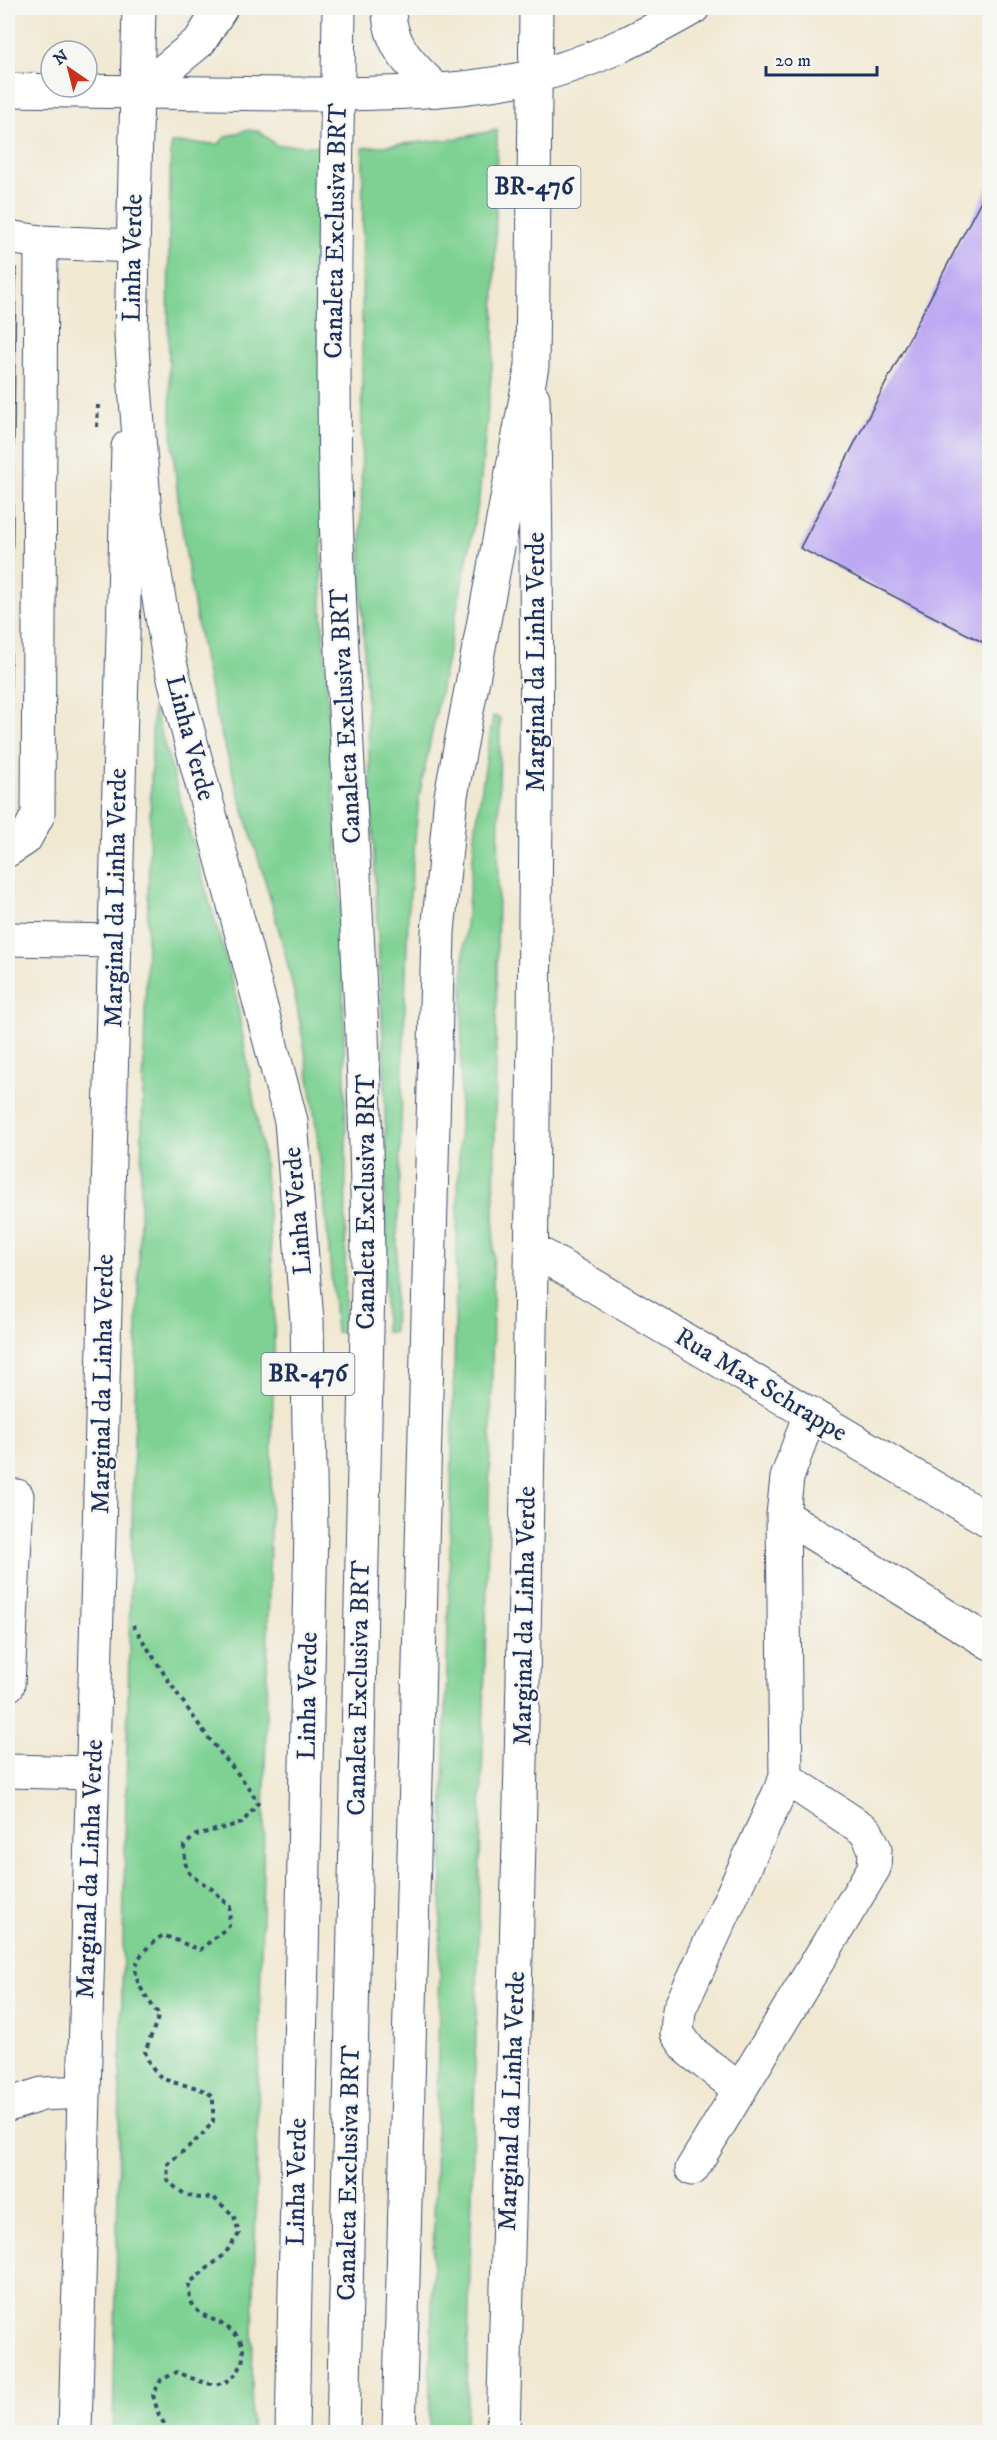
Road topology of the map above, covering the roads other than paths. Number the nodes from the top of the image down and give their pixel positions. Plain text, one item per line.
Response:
1 (139, 8) edge
2 (221, 8) edge
3 (339, 8) edge
4 (389, 8) edge
5 (536, 8) edge
6 (693, 8) edge
7 (536, 76) junction
8 (8, 90) edge
9 (436, 90) junction
10 (137, 93) junction
11 (338, 94) junction
12 (8, 237) edge
13 (40, 242) junction
14 (133, 246) junction
15 (131, 335) junction
16 (532, 366) junction
17 (8, 850) edge
18 (8, 939) edge
19 (115, 941) junction
20 (532, 1249) junction
21 (810, 1413) junction
22 (17, 1496) dead end
23 (783, 1515) junction
24 (990, 1521) edge
25 (990, 1643) edge
26 (8, 1685) edge
27 (8, 1772) edge
28 (93, 1773) junction
29 (786, 1778) junction
30 (740, 2090) junction
31 (84, 2092) junction
32 (8, 2105) edge
33 (692, 2169) dead end
34 (75, 2433) edge
35 (292, 2433) edge
36 (343, 2433) edge
37 (399, 2433) edge
38 (503, 2433) edge

1 - 10 main road, Linha Verde / BR-476
2 - 10 main road
3 - 11 main road, Canaleta Exclusiva BRT
4 - 9 main road
5 - 7 main road, BR-476
6 - 7 main road
7 - 9 main road
7 - 16 main road, BR-476
8 - 10 main road
9 - 11 main road
10 - 11 main road
10 - 14 main road, Linha Verde / BR-476
11 - 36 main road, Canaleta Exclusiva BRT
12 - 13 main road
13 - 14 main road
13 - 17 main road
14 - 15 main road, Linha Verde / BR-476
15 - 19 main road, Marginal da Linha Verde
15 - 35 main road, Linha Verde / BR-476
16 - 20 main road, Marginal da Linha Verde
16 - 37 main road, BR-476
18 - 19 main road
19 - 28 main road, Marginal da Linha Verde
20 - 21 main road, Rua Max Schrappe
20 - 38 main road, Marginal da Linha Verde
21 - 23 main road
21 - 24 main road, Rua Max Schrappe
22 - 26 main road
23 - 25 main road
23 - 29 main road
27 - 28 main road
28 - 31 main road, Marginal da Linha Verde
29 - 30 main road
29 - 30 main road
30 - 33 main road
31 - 32 main road
31 - 34 main road, Marginal da Linha Verde

